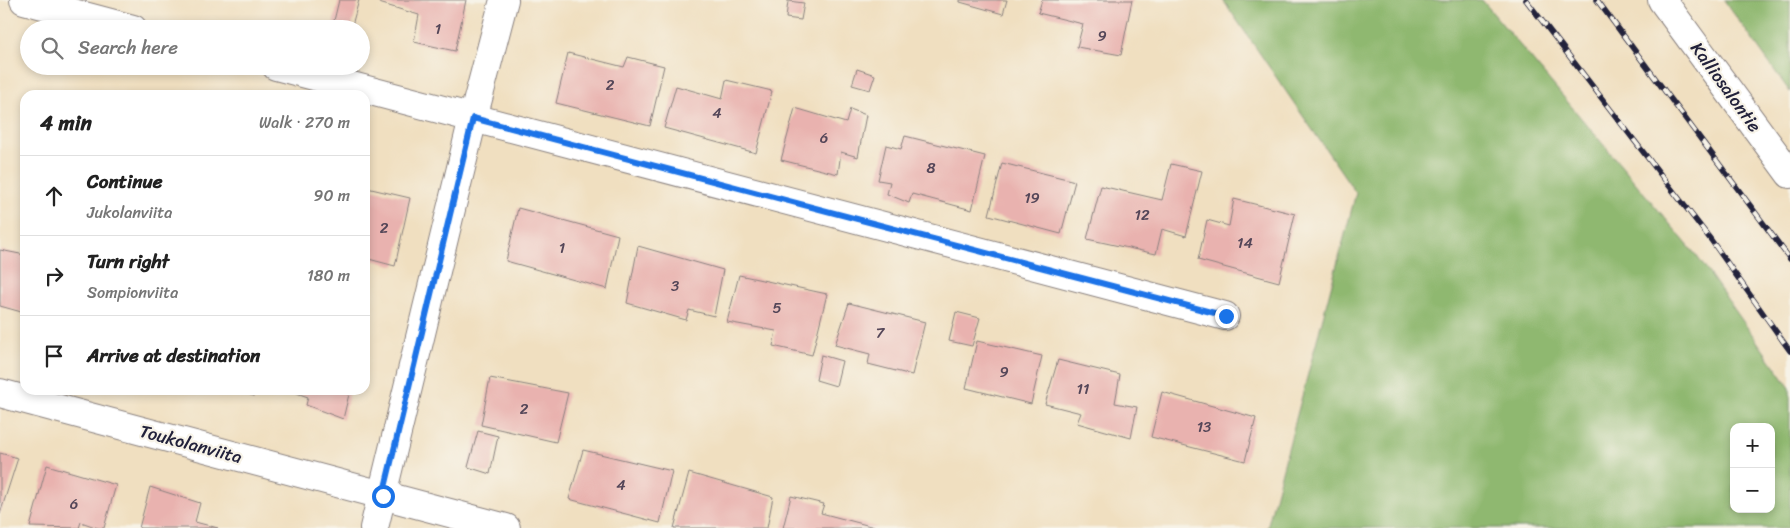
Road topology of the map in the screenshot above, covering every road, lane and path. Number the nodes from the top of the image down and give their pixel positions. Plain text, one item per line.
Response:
1 (24, 0) edge
2 (504, 0) edge
3 (1662, 0) edge
4 (99, 20) edge
5 (310, 75) edge
6 (367, 90) edge
7 (370, 91) edge
8 (473, 118) junction
9 (1790, 174) edge
10 (1226, 316) dead end
11 (0, 393) edge
12 (383, 496) junction
13 (374, 528) edge
14 (506, 528) edge

1 - 4 street
2 - 8 street
3 - 9 street, Kalliosalontie
5 - 6 street
7 - 8 street
8 - 10 street
8 - 12 street
11 - 12 street, Toukolanviita
12 - 13 street
12 - 14 street, Toukolanviita

